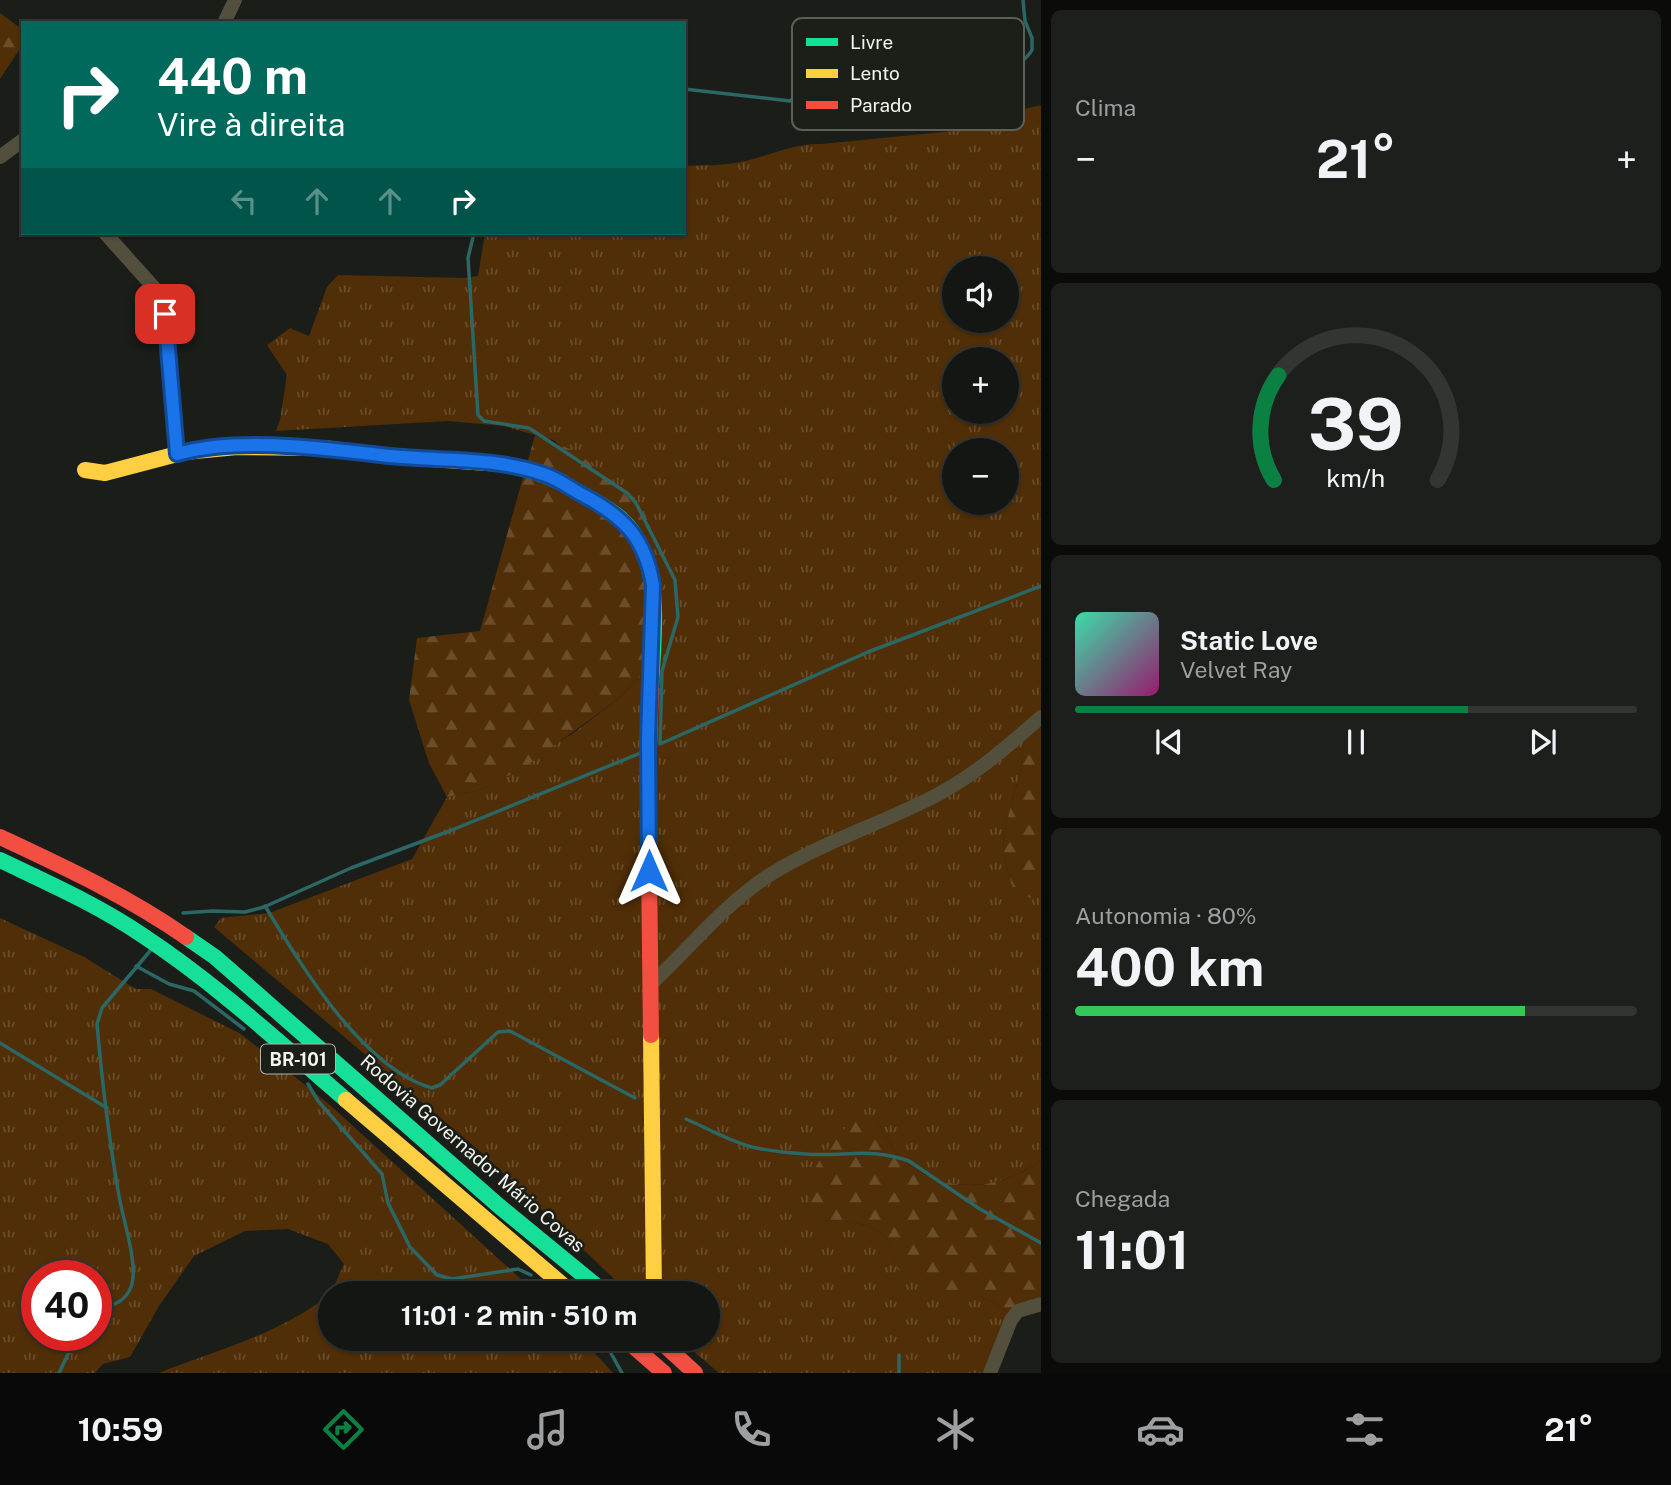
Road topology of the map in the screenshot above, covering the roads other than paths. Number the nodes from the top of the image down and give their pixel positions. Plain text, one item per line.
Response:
1 (235, 0) edge
2 (225, 21) edge
3 (21, 141) edge
4 (0, 157) edge
5 (107, 235) edge
6 (177, 454) junction
7 (85, 470) dead end
8 (1041, 717) edge
9 (0, 837) edge
10 (0, 860) edge
11 (650, 985) junction
12 (558, 1281) edge
13 (590, 1281) edge
14 (654, 1281) edge
15 (1041, 1304) edge
16 (639, 1351) edge
17 (671, 1351) edge
18 (664, 1373) edge
19 (695, 1373) edge
20 (990, 1373) edge

1 - 2 street
3 - 4 street
5 - 6 street
6 - 7 main road
6 - 11 main road
8 - 11 street
9 - 13 main road, Rodovia Governador Mário Covas / BR-101
10 - 12 main road, BR-101
11 - 14 main road
15 - 20 street
16 - 18 main road
17 - 19 main road

